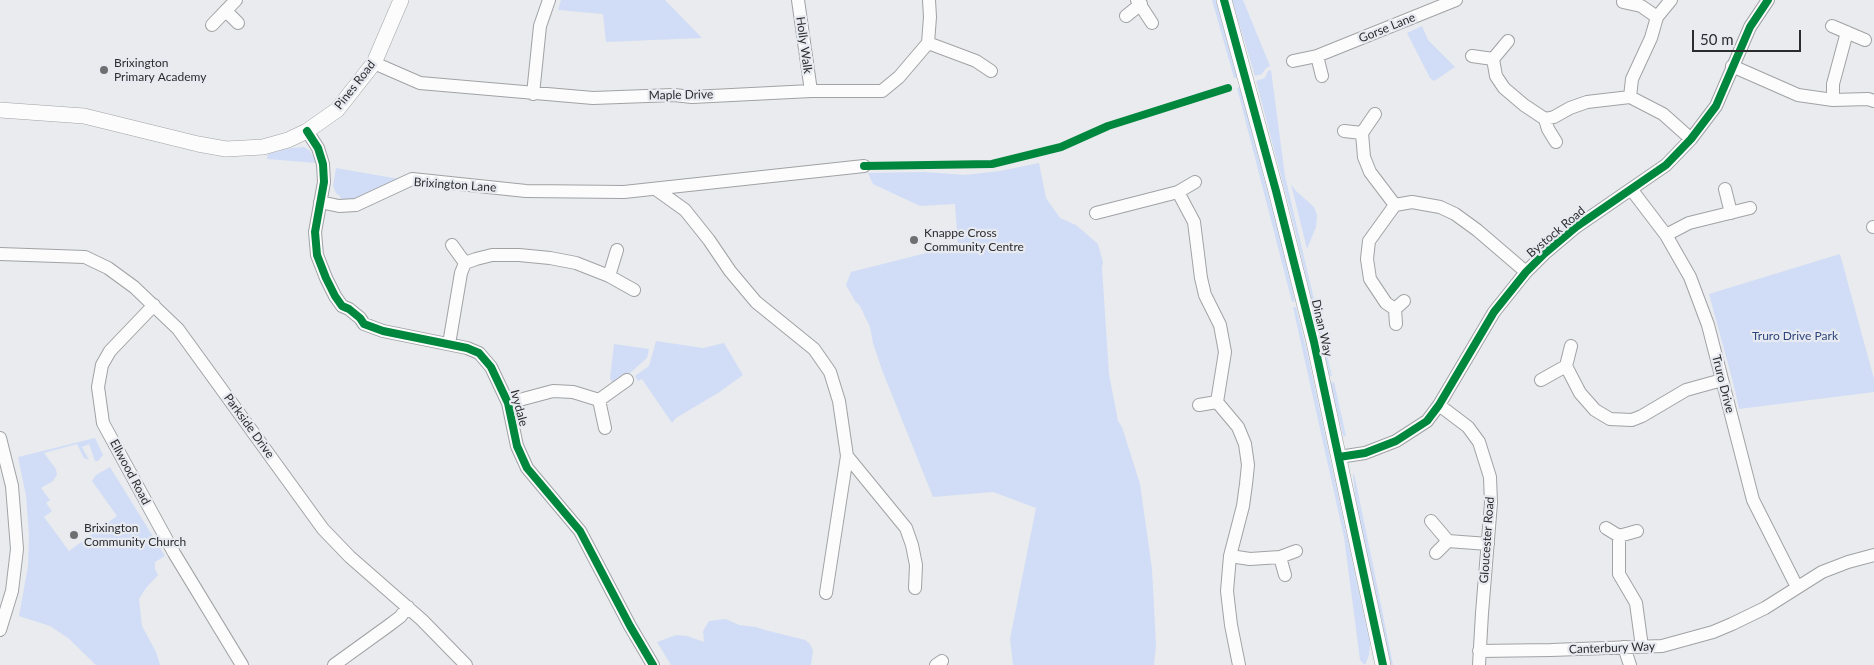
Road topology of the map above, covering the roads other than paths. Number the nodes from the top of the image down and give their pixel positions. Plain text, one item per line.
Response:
1 (236, 0) edge
2 (401, 0) edge
3 (549, 0) edge
4 (798, 0) edge
5 (929, 0) edge
6 (1224, 0) edge
7 (1456, 0) edge
8 (1671, 0) edge
9 (1768, 0) edge
10 (1139, 2) edge
11 (1623, 2) dead end
12 (226, 11) junction
13 (1126, 16) dead end
14 (1657, 17) junction
15 (238, 23) dead end
16 (1152, 23) dead end
17 (212, 24) dead end
18 (1832, 26) dead end
19 (1847, 32) junction
20 (1865, 40) dead end
21 (1508, 42) dead end
22 (928, 43) junction
23 (1317, 56) junction
24 (1472, 56) dead end
25 (1493, 59) junction
26 (1293, 61) dead end
27 (374, 63) junction
28 (1732, 66) junction
29 (991, 71) dead end
30 (1322, 76) dead end
31 (811, 91) junction
32 (534, 94) junction
33 (1630, 98) junction
34 (1833, 100) junction
35 (1874, 101) edge
36 (0, 110) edge
37 (1374, 114) dead end
38 (1546, 119) junction
39 (307, 131) junction
40 (1344, 131) dead end
41 (1362, 133) junction
42 (1691, 139) junction
43 (1556, 142) dead end
44 (864, 166) dead end
45 (1194, 182) dead end
46 (1631, 189) junction
47 (1725, 189) dead end
48 (657, 190) junction
49 (1178, 192) junction
50 (320, 202) junction
51 (1395, 205) junction
52 (1750, 208) dead end
53 (1096, 213) dead end
54 (1731, 213) junction
55 (1666, 235) junction
56 (452, 245) dead end
57 (618, 250) dead end
58 (0, 254) edge
59 (465, 263) junction
60 (1526, 272) junction
61 (609, 276) junction
62 (634, 290) dead end
63 (154, 305) junction
64 (1396, 324) dead end
65 (449, 344) junction
66 (1571, 346) dead end
67 (1566, 366) junction
68 (627, 380) dead end
69 (1541, 380) dead end
70 (1722, 380) junction
71 (599, 400) junction
72 (1217, 402) junction
73 (508, 403) junction
74 (1199, 405) dead end
75 (1439, 405) junction
76 (605, 428) dead end
77 (0, 438) edge
78 (846, 456) junction
79 (1339, 457) junction
80 (1431, 521) dead end
81 (1606, 528) dead end
82 (1637, 532) dead end
83 (1619, 536) junction
84 (1448, 541) junction
85 (1488, 544) junction
86 (1296, 551) dead end
87 (1436, 553) dead end
88 (1874, 555) edge
89 (1230, 556) junction
90 (1280, 557) junction
91 (1285, 575) dead end
92 (1797, 587) junction
93 (915, 588) dead end
94 (826, 593) dead end
95 (408, 607) junction
96 (0, 630) edge
97 (1624, 647) junction
98 (1642, 647) junction
99 (1479, 651) junction
100 (242, 665) edge
101 (334, 665) edge
102 (466, 665) edge
103 (653, 665) edge
104 (1239, 665) edge
105 (1383, 665) edge
106 (1479, 665) edge
107 (1630, 665) edge

1 - 12 street
2 - 27 street, Pines Road
3 - 32 street
4 - 31 street, Holly Walk
5 - 22 street
6 - 79 street, Dinan Way
7 - 23 street, Gorse Lane
8 - 14 street
9 - 28 street, Bystock Road
10 - 13 street
10 - 16 street
11 - 14 street
12 - 15 street
12 - 17 street
14 - 33 street
18 - 19 street
19 - 20 street
19 - 34 street
21 - 25 street
22 - 29 street
22 - 31 street, Maple Drive
23 - 26 street, Gorse Lane
23 - 30 street
24 - 25 street
25 - 38 street
27 - 32 street, Maple Drive
27 - 39 street, Pines Road
28 - 34 street
28 - 42 street, Bystock Road
31 - 32 street, Maple Drive
33 - 38 street
33 - 42 street
34 - 35 street
36 - 39 street
37 - 41 street
38 - 43 street
39 - 50 street
40 - 41 street
41 - 51 street
42 - 46 street, Bystock Road
44 - 48 street, Brixington Lane
45 - 49 street
46 - 55 street, Truro Drive
46 - 60 street, Bystock Road
47 - 54 street
48 - 50 street, Brixington Lane
48 - 78 street
49 - 53 street
49 - 72 street
50 - 65 street, Ivydale
51 - 60 street
51 - 64 street
52 - 54 street
54 - 55 street
55 - 70 street, Truro Drive
56 - 59 street
57 - 61 street
58 - 63 street, Parkside Drive
59 - 61 street
59 - 65 street
60 - 75 street, Bystock Road
61 - 62 street
63 - 95 street, Parkside Drive
63 - 100 street, Ellwood Road
65 - 73 street, Ivydale
66 - 67 street
67 - 69 street
67 - 70 street
68 - 71 street
70 - 92 street, Truro Drive
71 - 73 street, Ivydale
71 - 76 street
72 - 74 street
72 - 89 street
73 - 103 street, Ivydale
75 - 79 street, Bystock Road
75 - 85 street, Gloucester Road
77 - 96 street
78 - 93 street
78 - 94 street
79 - 105 street, Dinan Way
80 - 84 street
81 - 83 street
82 - 83 street
83 - 98 street
84 - 85 street
84 - 87 street
85 - 99 street, Gloucester Road
86 - 90 street
88 - 92 street, Canterbury Way
89 - 90 street
89 - 104 street
90 - 91 street
92 - 98 street, Canterbury Way
95 - 101 street
95 - 102 street, Parkside Drive
97 - 98 street, Canterbury Way
97 - 99 street, Canterbury Way
97 - 107 street
99 - 106 street, Gloucester Road

